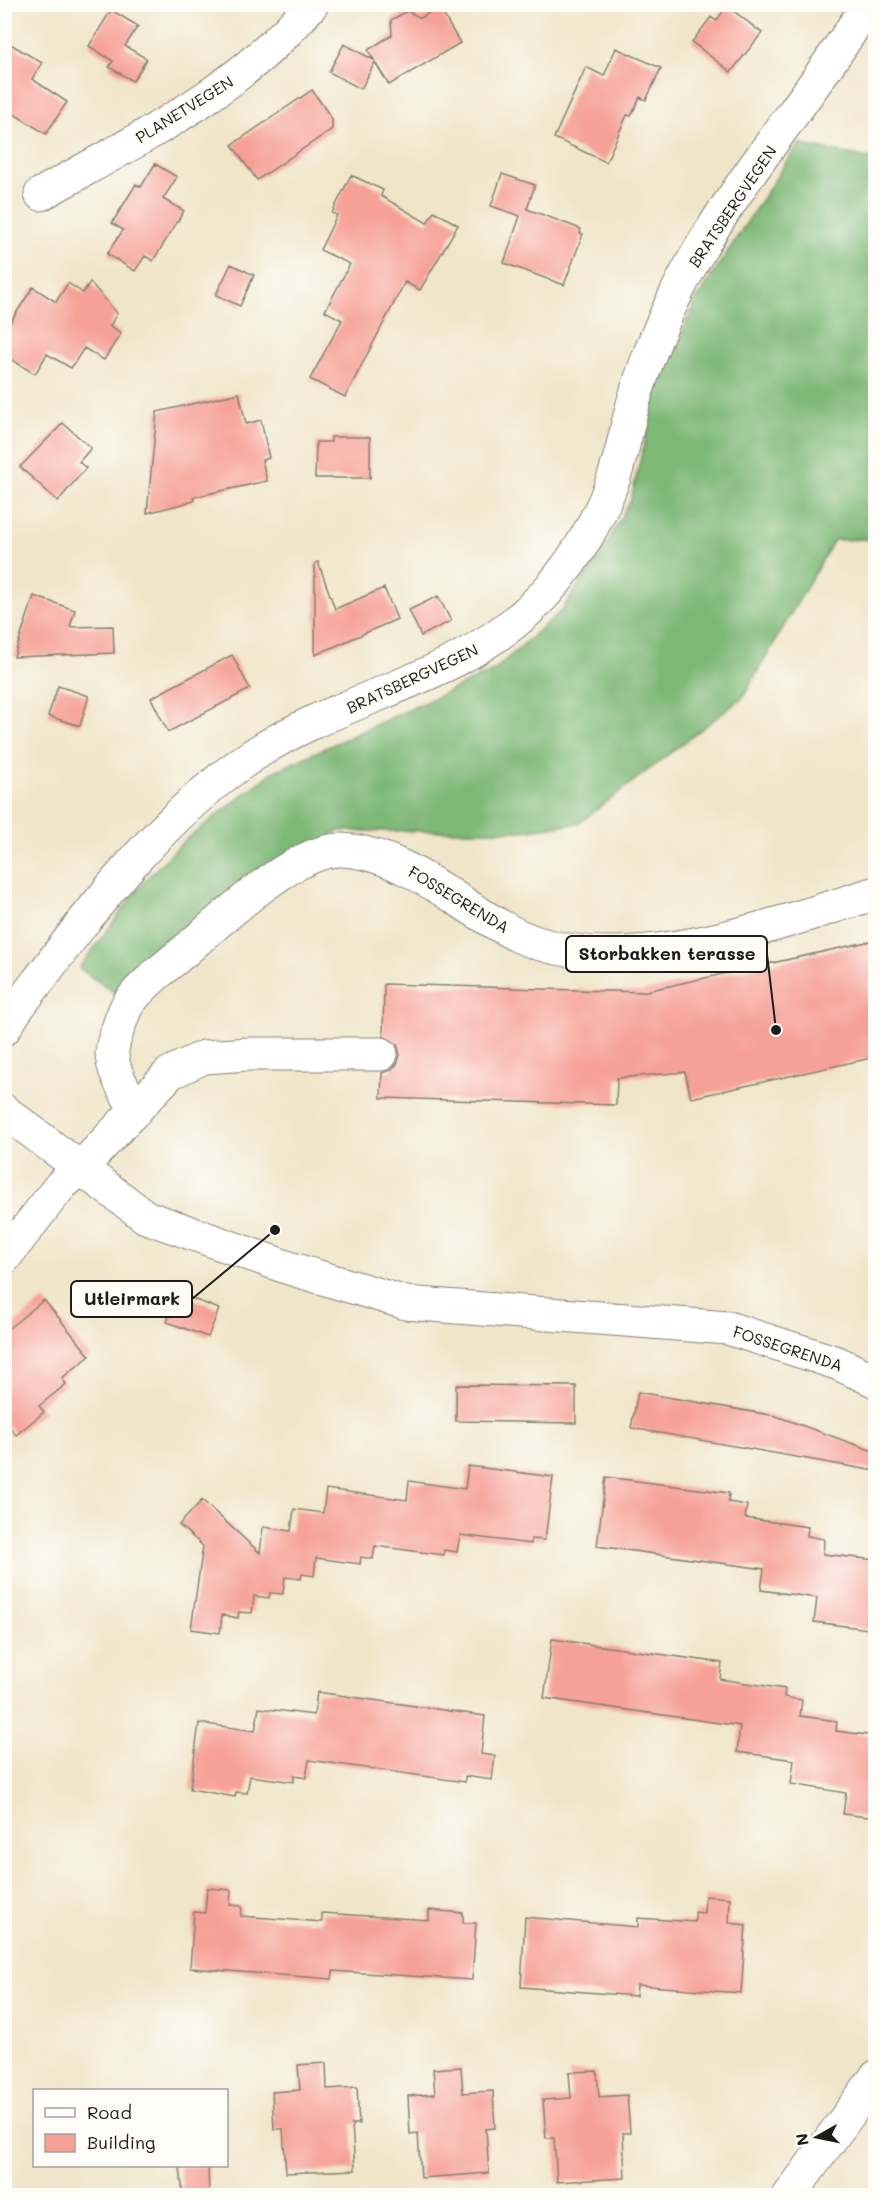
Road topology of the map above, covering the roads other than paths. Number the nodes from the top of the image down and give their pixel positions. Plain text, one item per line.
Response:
1 (312, 4) edge
2 (868, 4) edge
3 (41, 194) dead end
4 (876, 892) edge
5 (4, 1029) edge
6 (381, 1054) dead end
7 (136, 1110) junction
8 (4, 1111) edge
9 (80, 1169) junction
10 (4, 1258) edge
11 (876, 1381) edge
12 (876, 2077) edge
13 (789, 2196) edge

1 - 3 street, PLANETVEGEN
2 - 5 street, BRATSBERGVEGEN
4 - 7 street, FOSSEGRENDA
6 - 7 street
7 - 9 street
8 - 9 street, FOSSEGRENDA
9 - 10 street
9 - 11 street, FOSSEGRENDA
12 - 13 street

